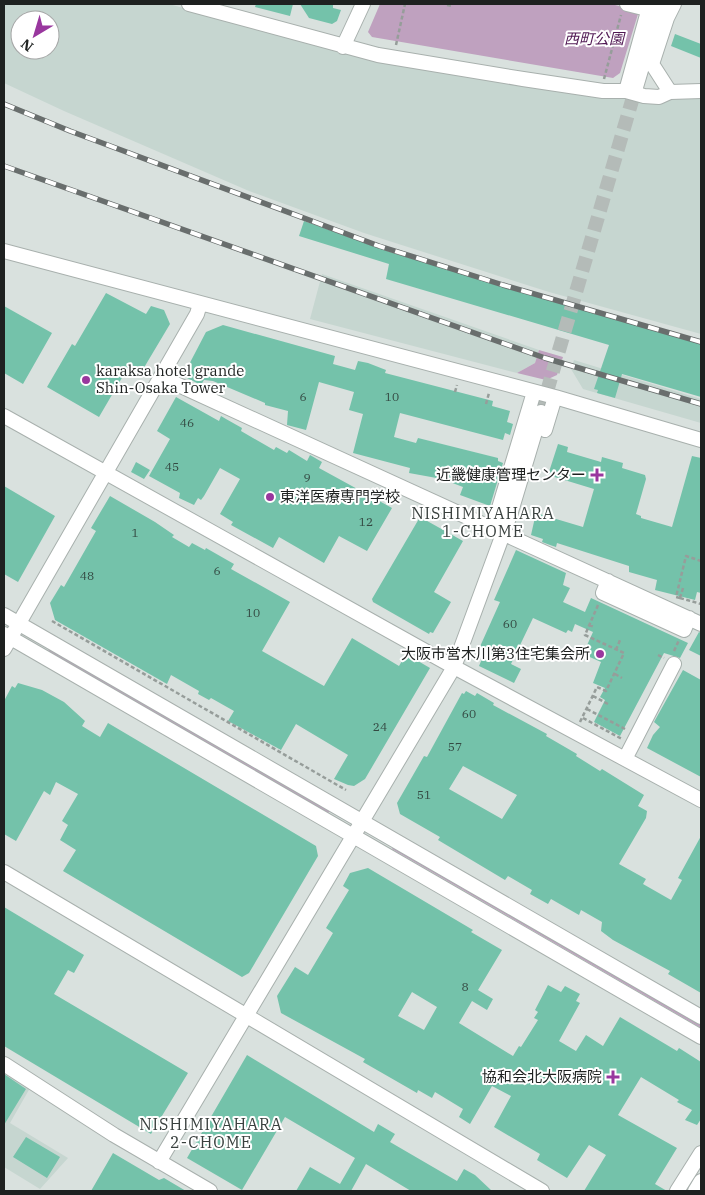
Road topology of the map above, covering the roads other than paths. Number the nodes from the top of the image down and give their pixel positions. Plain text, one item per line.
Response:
1 (189, 4) edge
2 (363, 4) edge
3 (663, 4) edge
4 (674, 4) edge
5 (649, 6) edge
6 (624, 8) edge
7 (343, 48) junction
8 (631, 89) junction
9 (701, 91) edge
10 (670, 92) junction
11 (4, 252) edge
12 (200, 304) junction
13 (161, 376) junction
14 (534, 392) junction
15 (555, 398) junction
16 (541, 412) tunnel mouth
17 (4, 416) edge
18 (701, 440) edge
19 (105, 472) junction
20 (502, 534) junction
21 (4, 615) edge
22 (19, 624) junction
23 (692, 624) edge
24 (6, 640) edge
25 (674, 664) road end
26 (454, 667) junction
27 (625, 759) junction
28 (701, 800) edge
29 (362, 822) junction
30 (354, 836) junction
31 (4, 872) edge
32 (247, 1016) junction
33 (701, 1017) edge
34 (701, 1037) edge
35 (4, 1064) edge
36 (701, 1152) edge
37 (159, 1162) junction
38 (210, 1191) edge
39 (542, 1191) edge
40 (676, 1191) edge

1 - 7 street
2 - 7 street
3 - 8 street
4 - 10 street
5 - 6 street
5 - 8 street
7 - 8 street
8 - 10 street
9 - 10 street
11 - 12 street
12 - 13 street
12 - 14 street
13 - 19 street
13 - 20 street
14 - 15 street
14 - 20 street
15 - 18 street
15 - 20 street
16 - 20 street
17 - 19 street
19 - 22 street
19 - 26 street
20 - 23 street
20 - 26 street
21 - 22 street
22 - 24 street
22 - 29 street
24 - 30 street
25 - 27 street
26 - 27 street
26 - 29 street
27 - 28 street
29 - 30 street
29 - 33 street
30 - 32 street
30 - 34 street
31 - 32 street
32 - 37 street
32 - 39 street
35 - 37 street
36 - 40 street
37 - 38 street

